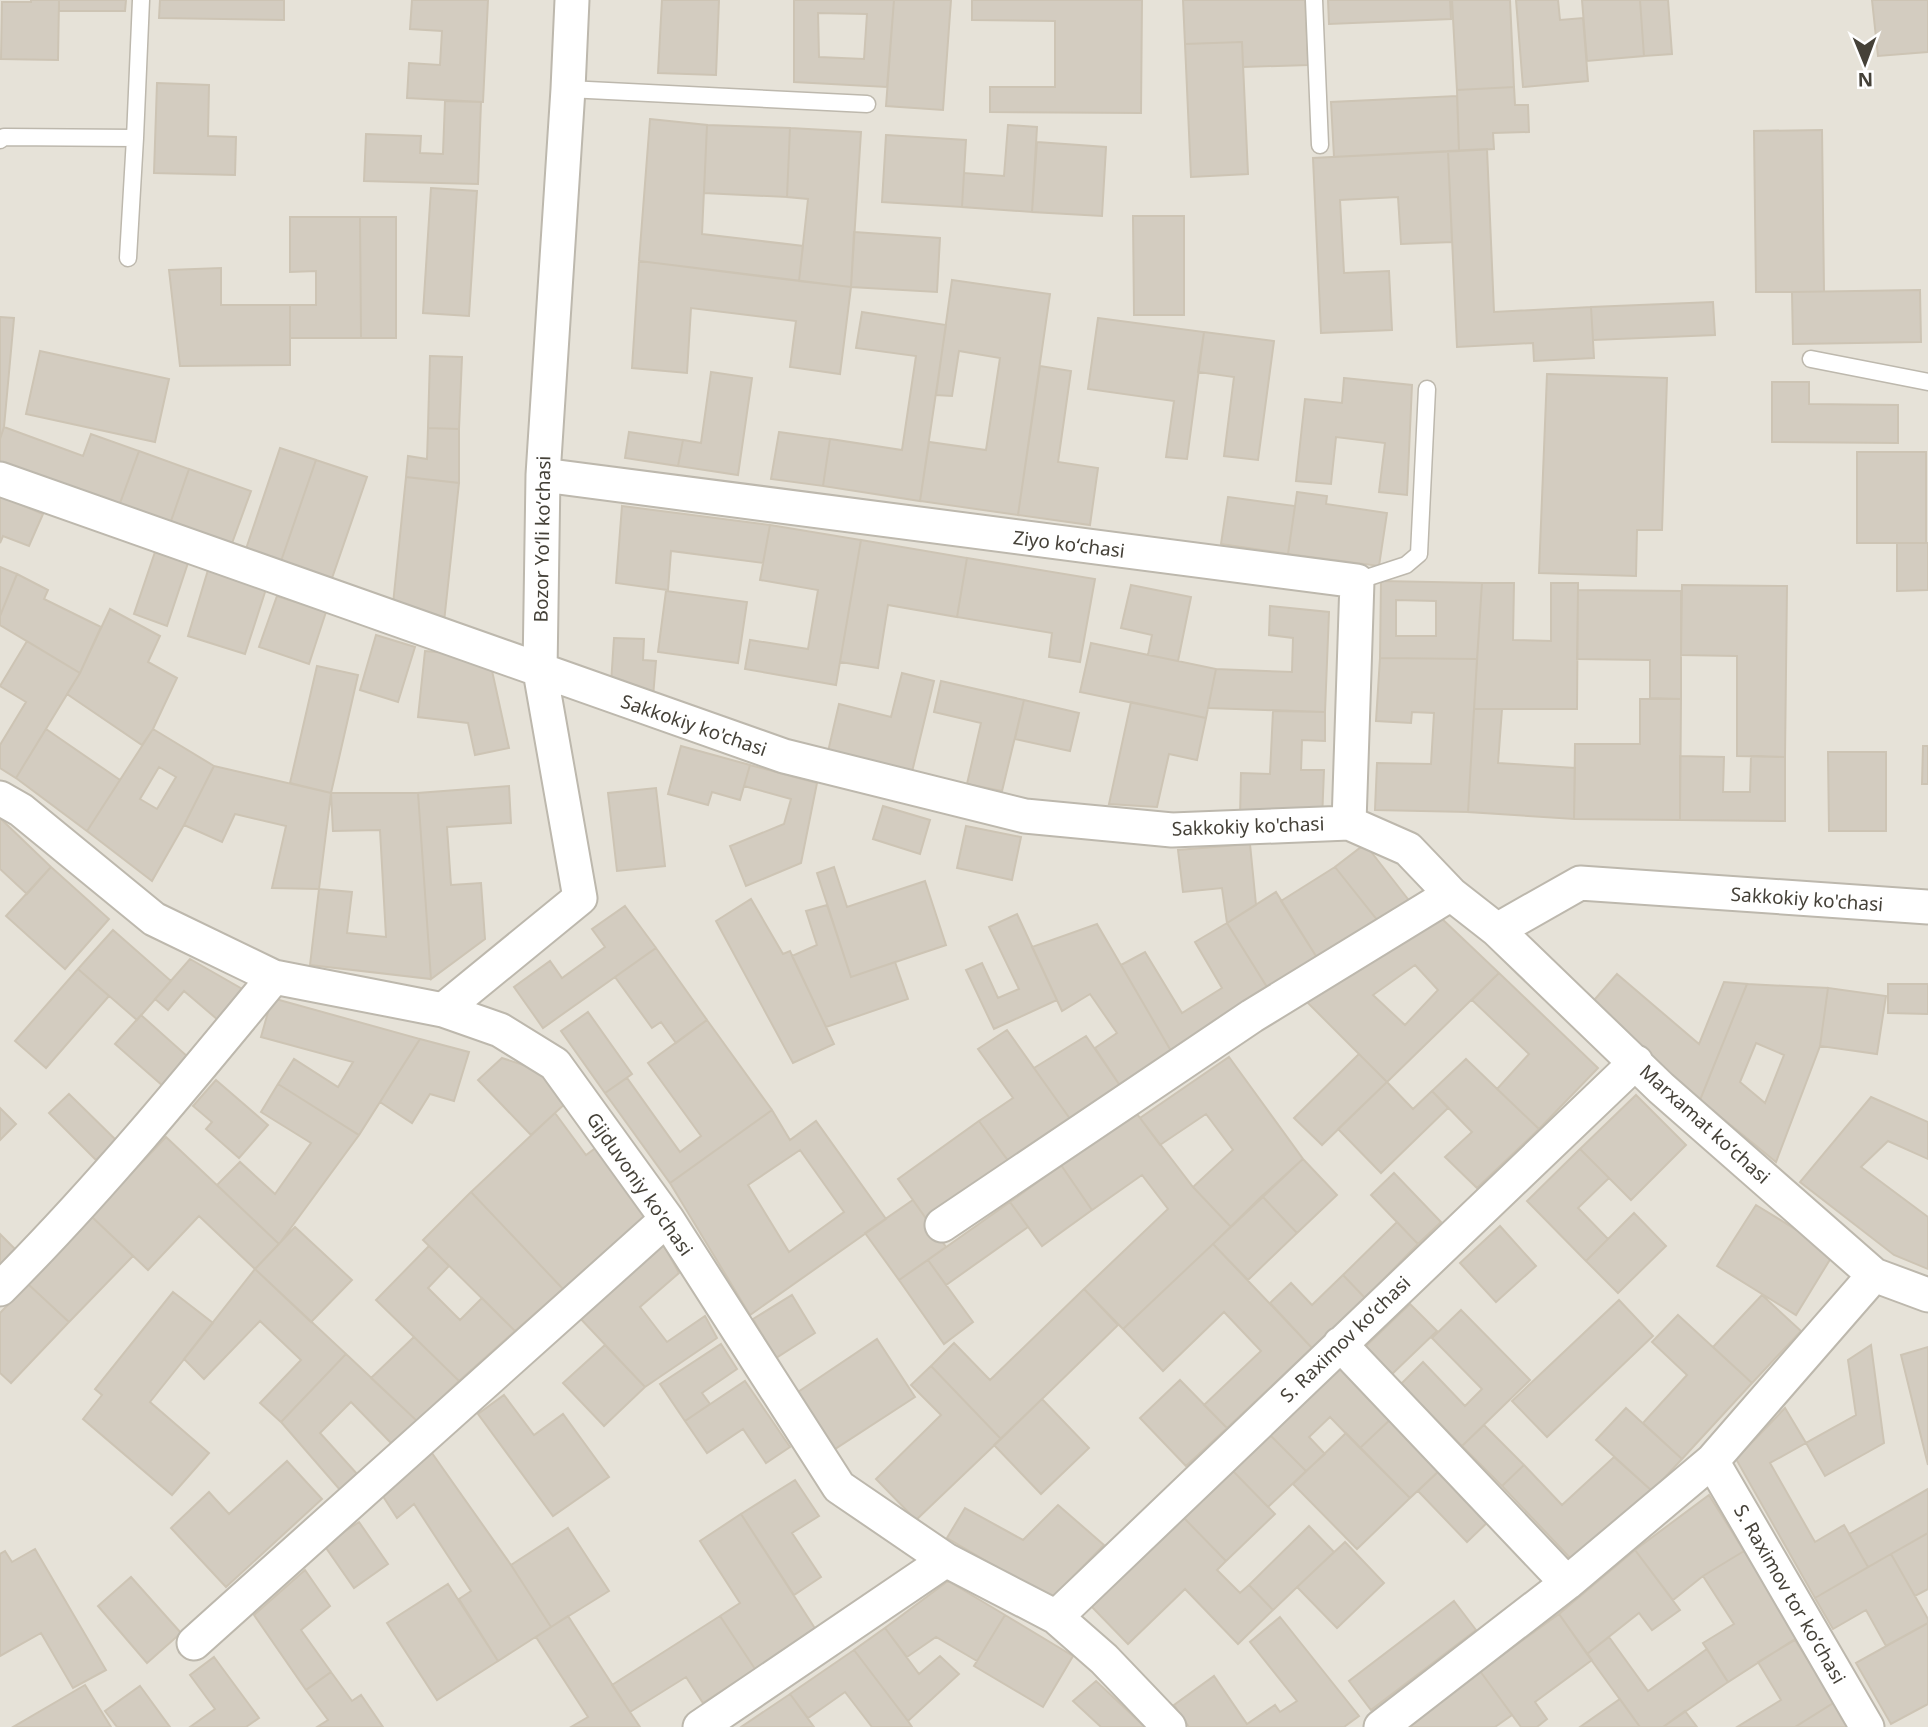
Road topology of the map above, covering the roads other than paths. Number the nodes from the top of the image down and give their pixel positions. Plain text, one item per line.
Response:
1 (141, 0) edge
2 (572, 0) edge
3 (1314, 0) edge
4 (568, 89) junction
5 (867, 104) dead end
6 (135, 138) junction
7 (0, 140) edge
8 (1320, 145) dead end
9 (128, 258) dead end
10 (1811, 359) dead end
11 (1928, 382) edge
12 (1427, 389) dead end
13 (543, 475) junction
14 (0, 479) edge
15 (1357, 581) junction
16 (540, 671) junction
17 (0, 798) edge
18 (1349, 822) junction
19 (1451, 894) junction
20 (1928, 907) edge
21 (1497, 930) junction
22 (274, 977) junction
23 (443, 1010) junction
24 (1636, 1062) junction
25 (667, 1219) junction
26 (942, 1226) dead end
27 (1874, 1275) junction
28 (0, 1289) edge
29 (1928, 1295) edge
30 (1340, 1344) junction
31 (1712, 1461) junction
32 (946, 1560) junction
33 (1567, 1583) junction
34 (1056, 1617) junction
35 (194, 1643) dead end
36 (700, 1727) edge
37 (1169, 1727) edge
38 (1381, 1727) edge
39 (1867, 1727) edge

1 - 6 lane
2 - 4 street, Bozor Yoʻli koʻchasi
3 - 8 lane
4 - 5 lane
4 - 13 street, Bozor Yoʻli koʻchasi
6 - 7 lane
6 - 9 lane
10 - 11 lane
12 - 15 lane
13 - 15 street, Ziyo koʻchasi
13 - 16 street, Bozor Yoʻli koʻchasi
14 - 16 street, Sakkokiy ko'chasi
15 - 18 street
16 - 18 street, Sakkokiy ko'chasi
16 - 23 street, Bozor Yoʻli koʻchasi
17 - 22 street, Gijduvoniy ko'chasi
18 - 19 street, Sakkokiy ko'chasi
19 - 21 street, Sakkokiy ko'chasi
19 - 26 street
20 - 21 street, Sakkokiy ko'chasi
21 - 24 street, Marxamat koʻchasi
22 - 23 street, Gijduvoniy ko'chasi
22 - 28 street
23 - 25 street, Gijduvoniy ko'chasi
24 - 27 street, Marxamat koʻchasi
24 - 30 street, S. Raximov koʻchasi
25 - 32 street, Gijduvoniy ko'chasi
25 - 35 street
27 - 29 street, Marxamat koʻchasi
27 - 31 street
30 - 33 street
30 - 34 street, S. Raximov koʻchasi
31 - 33 street
31 - 39 street, S. Raximov tor koʻchasi
32 - 34 street, Gijduvoniy ko'chasi
32 - 36 street
33 - 38 street
34 - 37 street, Gijduvoniy ko'chasi

